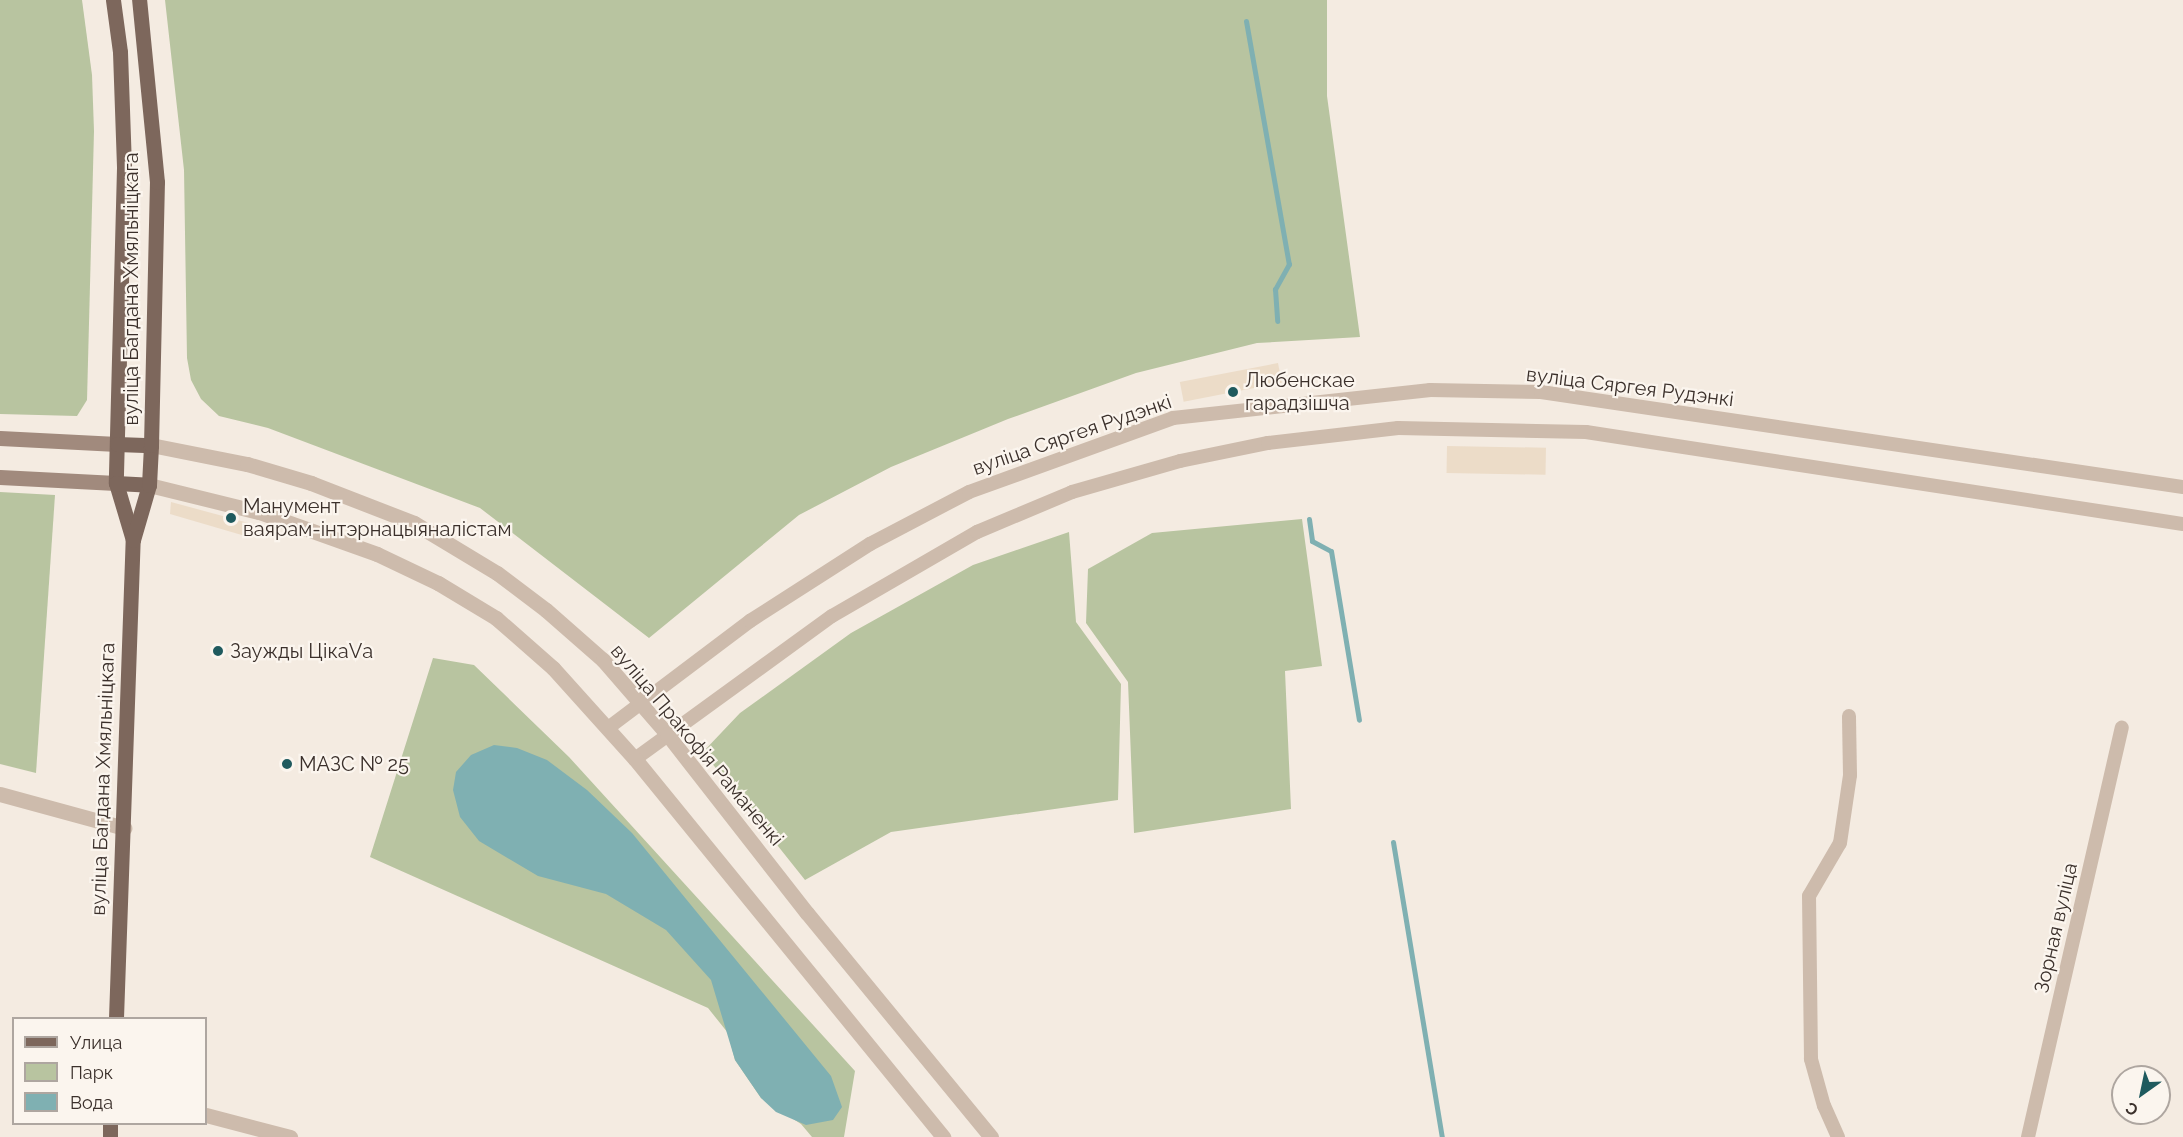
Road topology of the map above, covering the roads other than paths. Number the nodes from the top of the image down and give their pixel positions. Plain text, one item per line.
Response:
1 (113, 0) edge
2 (139, 0) edge
3 (0, 438) edge
4 (117, 444) junction
5 (151, 446) junction
6 (0, 477) edge
7 (116, 483) junction
8 (149, 485) junction
9 (2183, 487) edge
10 (2183, 524) edge
11 (133, 540) junction
12 (641, 705) junction
13 (1849, 716) dead end
14 (608, 728) junction
15 (2122, 728) dead end
16 (667, 734) junction
17 (635, 759) junction
18 (0, 794) edge
19 (124, 828) junction
20 (116, 1017) edge
21 (207, 1115) edge
22 (290, 1137) edge
23 (943, 1137) edge
24 (992, 1137) edge
25 (1838, 1137) edge
26 (2028, 1137) edge

1 - 4 main road, вуліца Багдана Хмяльніцкага
2 - 5 main road, вуліца Багдана Хмяльніцкага
3 - 4 main road
4 - 5 main road
4 - 7 main road, вуліца Багдана Хмяльніцкага
5 - 8 main road, вуліца Багдана Хмяльніцкага
5 - 12 street, вуліца Пракофія Раманенкі
6 - 7 main road
7 - 8 main road
7 - 11 main road, вуліца Багдана Хмяльніцкага
8 - 11 main road, вуліца Багдана Хмяльніцкага
8 - 14 street
9 - 12 street, вуліца Сяргея Рудэнкі
10 - 16 street
11 - 19 main road, вуліца Багдана Хмяльніцкага
12 - 14 street, вуліца Сяргея Рудэнкі
12 - 16 street, вуліца Пракофія Раманенкі
13 - 25 street
14 - 17 street
15 - 26 street, Зорная вуліца
16 - 17 street
16 - 24 street, вуліца Пракофія Раманенкі
17 - 23 street
18 - 19 street
19 - 20 main road, вуліца Багдана Хмяльніцкага
21 - 22 street

